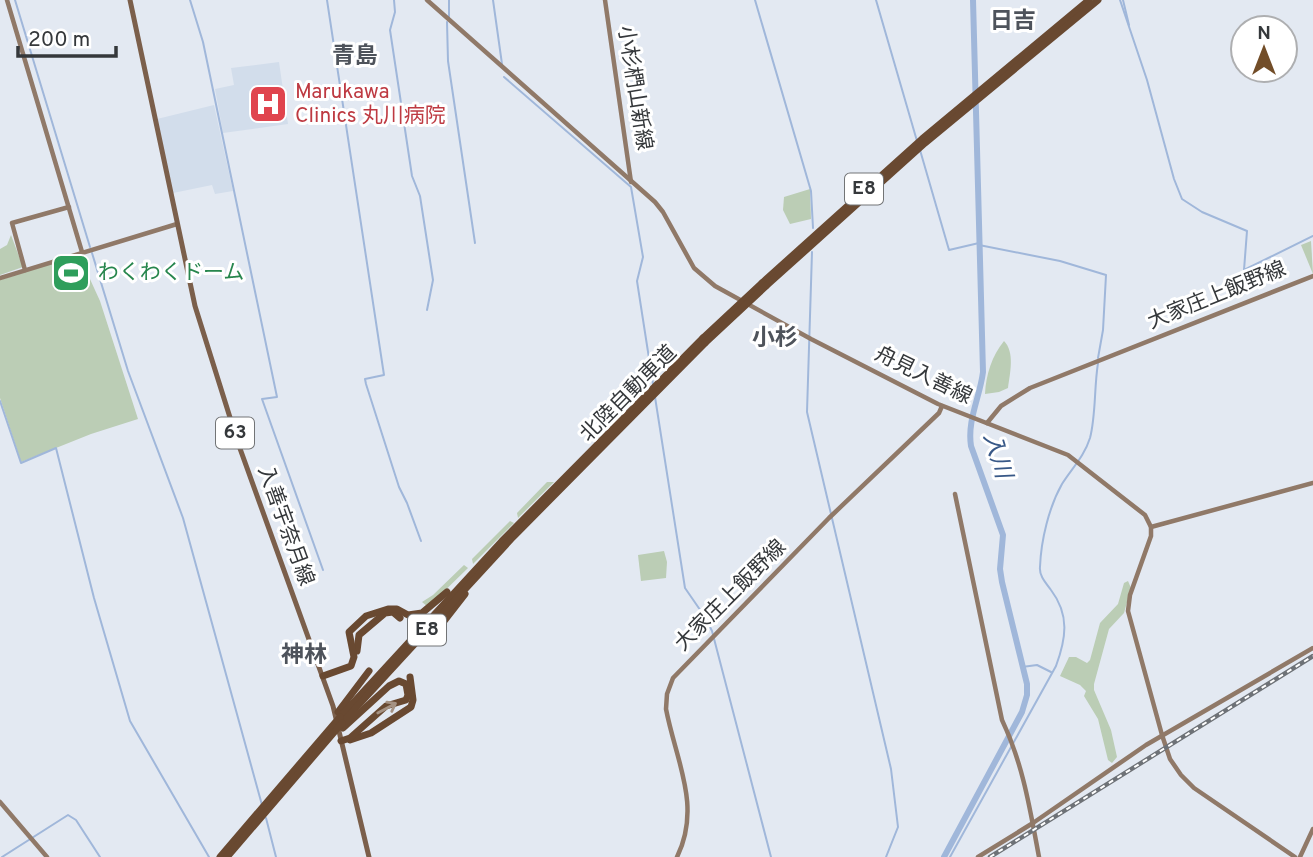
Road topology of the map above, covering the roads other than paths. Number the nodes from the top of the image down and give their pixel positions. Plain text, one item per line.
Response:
1 (7, 0) edge
2 (130, 0) edge
3 (427, 0) edge
4 (605, 0) edge
5 (1089, 0) edge
6 (1098, 0) edge
7 (980, 93) junction
8 (631, 182) junction
9 (69, 207) junction
10 (177, 224) junction
11 (82, 252) junction
12 (25, 270) junction
13 (1313, 276) edge
14 (0, 278) edge
15 (942, 406) junction
16 (987, 423) junction
17 (1313, 483) edge
18 (558, 486) junction
19 (955, 494) dead end
20 (1151, 527) junction
21 (513, 537) junction
22 (502, 541) junction
23 (397, 617) dead end
24 (444, 621) dead end
25 (1313, 648) edge
26 (369, 671) dead end
27 (323, 676) junction
28 (412, 678) dead end
29 (341, 720) junction
30 (1162, 735) junction
31 (341, 741) junction
32 (298, 769) junction
33 (0, 802) edge
34 (1032, 824) junction
35 (1313, 829) edge
36 (47, 857) edge
37 (220, 857) edge
38 (227, 857) edge
39 (369, 857) edge
40 (677, 857) edge
41 (978, 857) edge
42 (1040, 857) edge
43 (1295, 857) edge
44 (1300, 857) edge

1 - 9 main road
2 - 10 main road, 入善宇奈月線 / 63
3 - 8 main road, 舟見入善線
4 - 8 main road, 小杉椚山新線
5 - 7 highway, 北陸自動車道 / E8
6 - 7 highway, 北陸自動車道 / E8
7 - 18 highway, 北陸自動車道 / E8, bridge
8 - 15 main road, 舟見入善線
9 - 11 main road
9 - 12 main road
10 - 11 main road
10 - 27 main road, 入善宇奈月線 / 63
11 - 12 main road
12 - 14 main road
13 - 16 main road, 大家庄上飯野線
15 - 16 main road, 舟見入善線
15 - 40 main road, 大家庄上飯野線
16 - 20 main road, 舟見入善線
17 - 20 main road
18 - 21 highway, 北陸自動車道 / E8
18 - 22 highway, 北陸自動車道 / E8
19 - 34 main road
20 - 30 main road
21 - 24 highway
21 - 29 highway, 北陸自動車道 / E8
22 - 27 highway
22 - 29 highway, 北陸自動車道 / E8
23 - 27 highway
25 - 30 main road
26 - 29 highway
27 - 31 main road, 入善宇奈月線 / 63
28 - 31 highway
31 -> 29 highway
29 - 32 highway, 北陸自動車道 / E8, bridge
29 - 32 highway, bridge
30 - 34 main road
30 - 43 main road
31 - 39 main road, 入善宇奈月線 / 63
32 - 37 highway, 北陸自動車道 / E8, bridge
32 - 38 highway, 北陸自動車道 / E8, bridge
33 - 36 main road
34 - 41 main road
34 - 42 main road
35 - 44 main road

